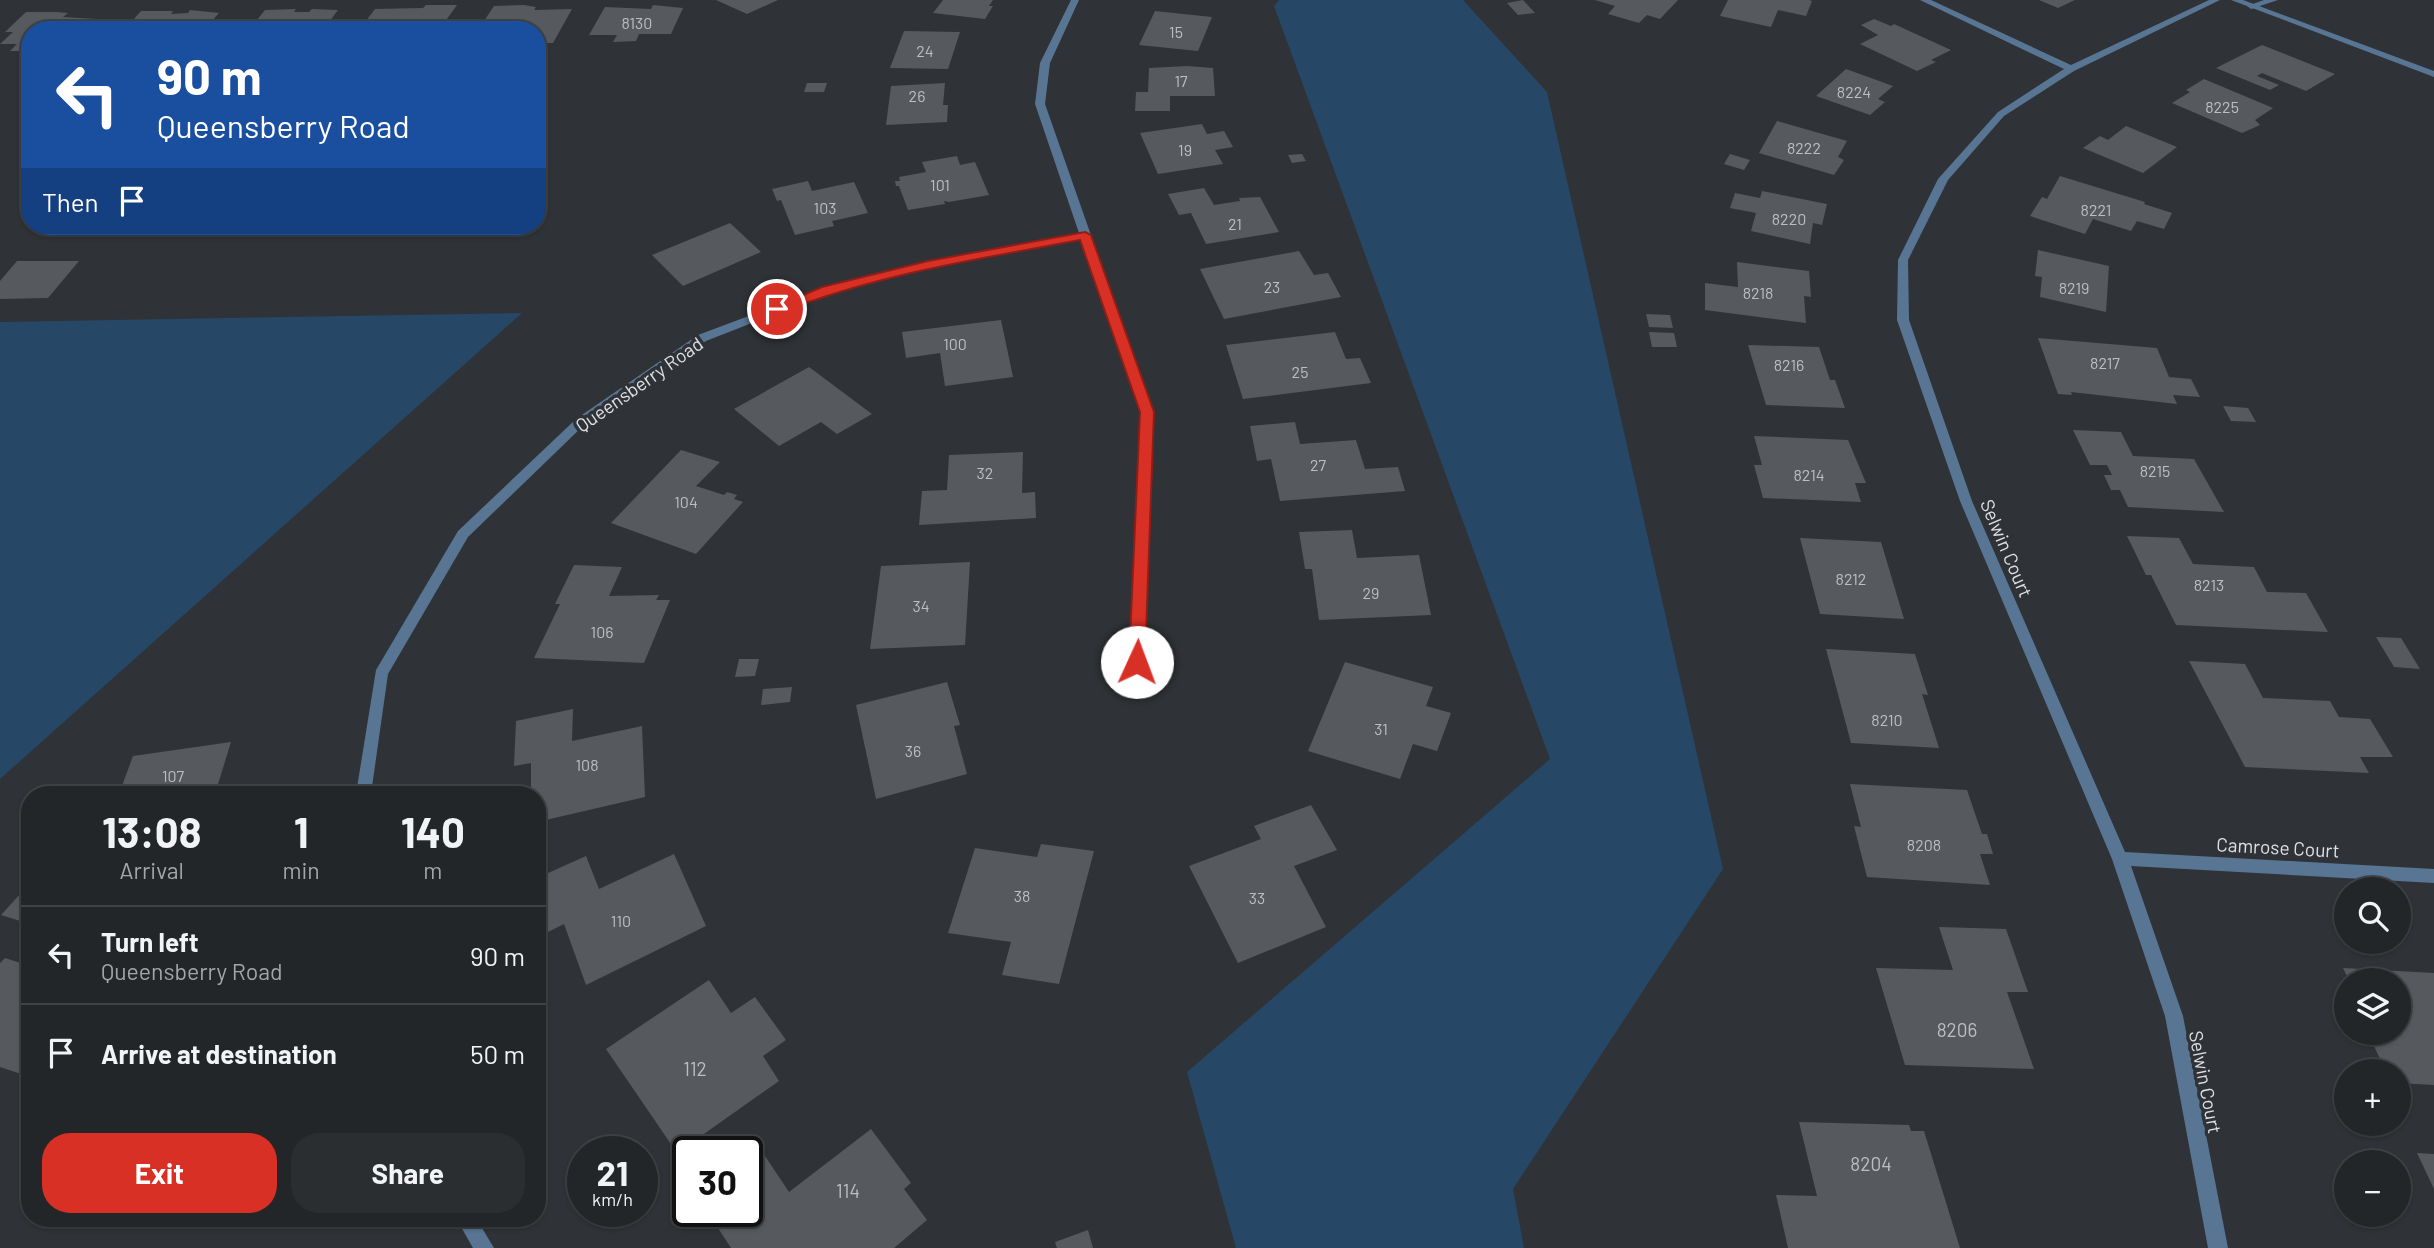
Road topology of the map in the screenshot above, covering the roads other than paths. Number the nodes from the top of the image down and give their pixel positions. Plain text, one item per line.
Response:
1 (1074, 0) edge
2 (1924, 0) edge
3 (2216, 0) edge
4 (2235, 0) edge
5 (2274, 0) edge
6 (2251, 6) junction
7 (2071, 69) junction
8 (2434, 74) edge
9 (1085, 235) junction
10 (1137, 662) dead end
11 (364, 786) edge
12 (2120, 859) junction
13 (2434, 876) edge
14 (471, 1227) edge
15 (484, 1248) edge
16 (2218, 1248) edge

1 - 9 street
2 - 7 street
3 - 7 street, Selwin Court
4 - 6 street
5 - 6 street
6 - 8 street
7 - 12 street, Selwin Court
9 - 10 street
9 - 11 street, Queensberry Road
12 - 13 street, Camrose Court
12 - 16 street, Selwin Court
14 - 15 street

